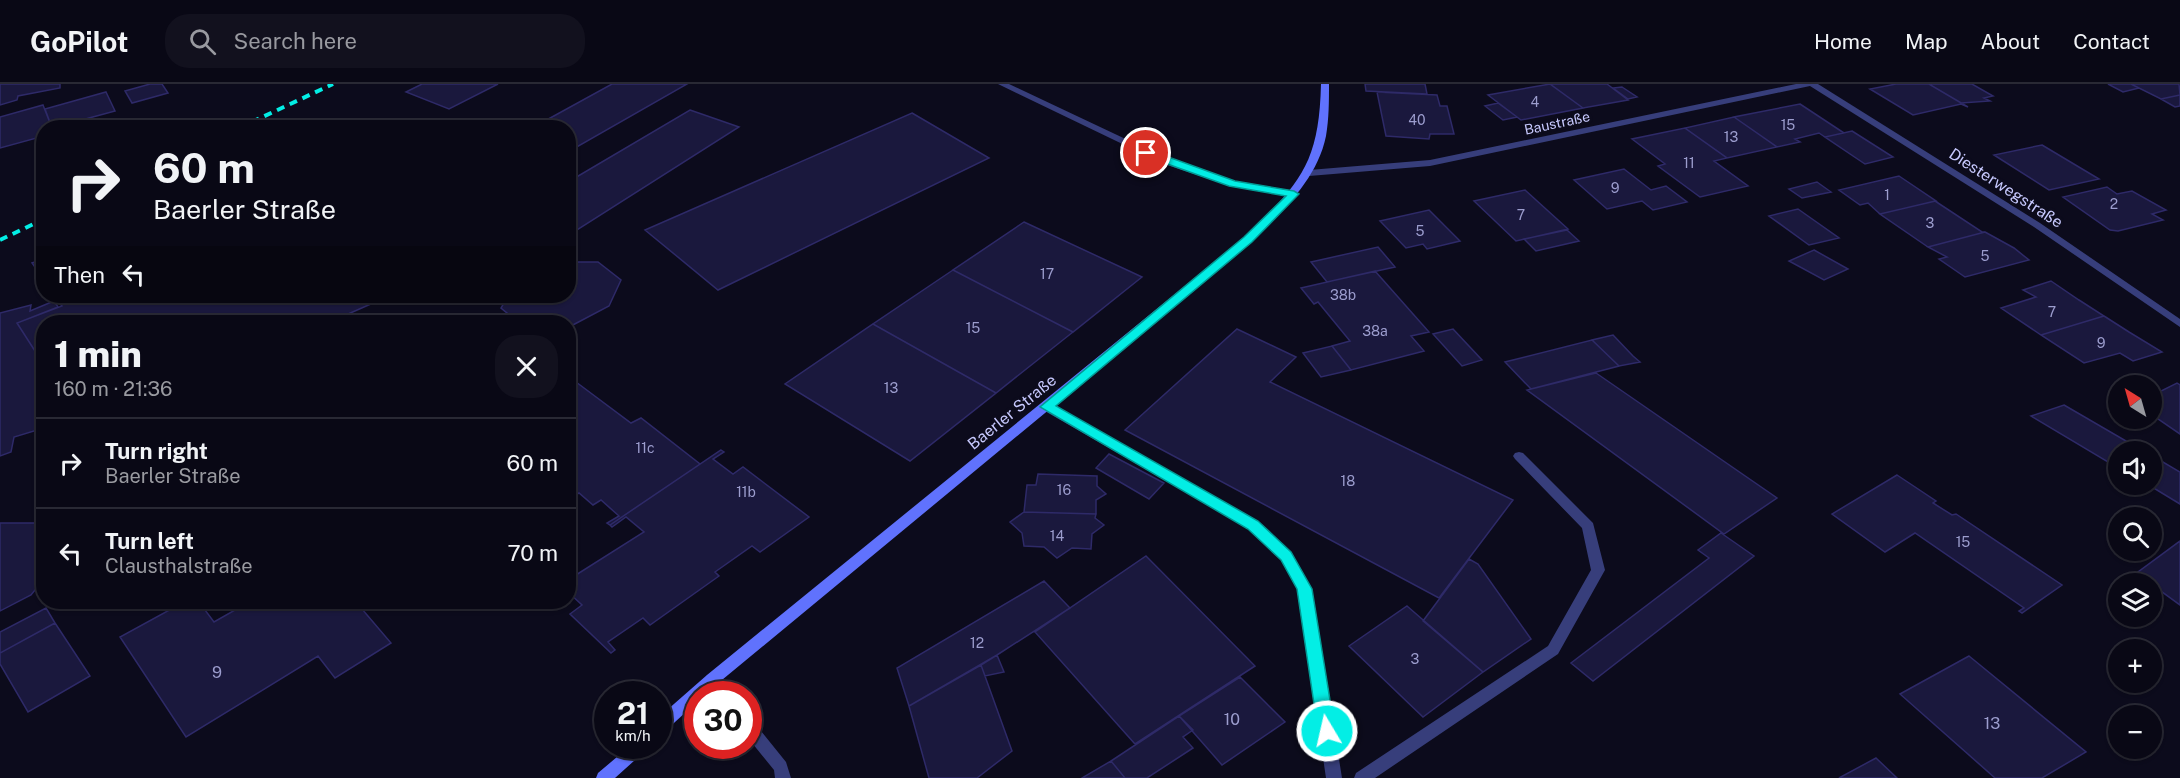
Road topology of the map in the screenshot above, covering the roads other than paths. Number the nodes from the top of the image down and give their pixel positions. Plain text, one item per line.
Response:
1 (1002, 84) edge
2 (1325, 84) edge
3 (1810, 84) edge
4 (1309, 173) junction
5 (1294, 194) junction
6 (2180, 324) edge
7 (1047, 407) junction
8 (1520, 456) dead end
9 (712, 679) joint
10 (672, 715) edge
11 (762, 743) edge
12 (625, 759) edge
13 (604, 778) edge
14 (783, 778) edge
15 (1334, 778) edge
16 (1362, 778) edge

1 - 5 street
2 - 4 main road, Baerler Straße
3 - 4 street, Baustraße
3 - 6 street, Diesterwegstraße
4 - 5 main road, Baerler Straße
5 - 7 main road, Baerler Straße
7 - 9 main road, Baerler Straße
7 - 15 street
8 - 16 street
9 - 10 main road, Baerler Straße
11 - 14 street
12 - 13 main road

